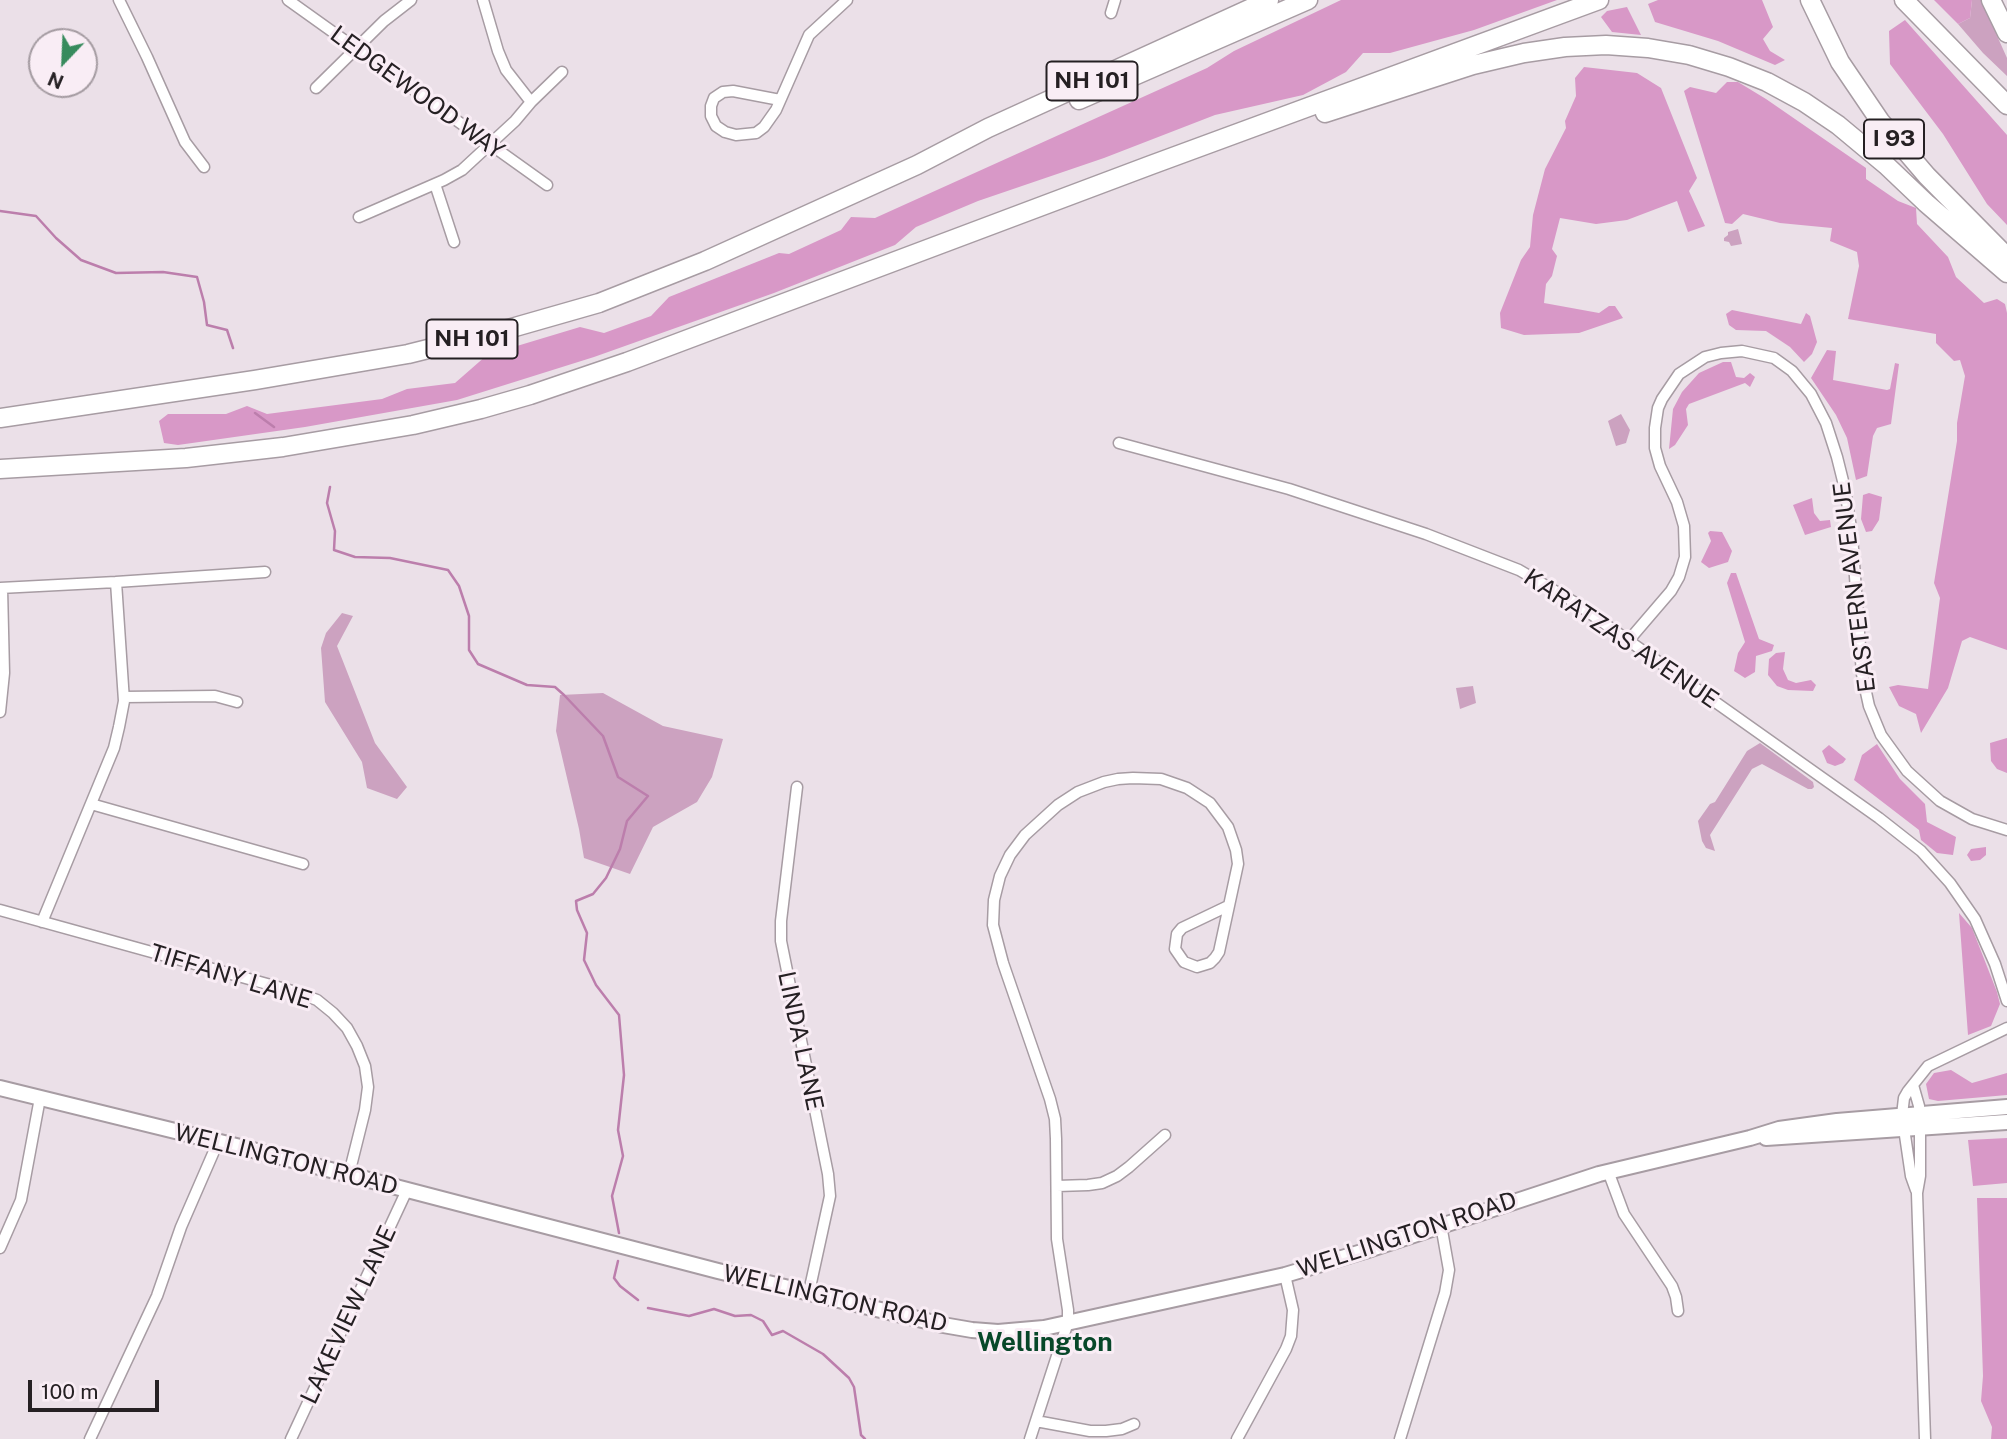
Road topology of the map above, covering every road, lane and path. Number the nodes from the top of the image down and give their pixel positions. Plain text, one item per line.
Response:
1 (119, 0) edge
2 (288, 0) edge
3 (411, 0) edge
4 (483, 0) edge
5 (847, 0) edge
6 (1115, 0) edge
7 (1269, 0) edge
8 (1308, 0) edge
9 (1599, 0) edge
10 (1810, 0) edge
11 (1904, 0) edge
12 (1991, 0) edge
13 (1111, 13) dead end
14 (2007, 33) edge
15 (357, 49) junction
16 (562, 72) dead end
17 (316, 88) dead end
18 (780, 100) junction
19 (531, 102) junction
20 (2007, 105) edge
21 (1270, 121) junction
22 (490, 145) junction
23 (917, 165) junction
24 (204, 167) dead end
25 (435, 184) junction
26 (547, 185) dead end
27 (359, 217) dead end
28 (454, 243) dead end
29 (2007, 257) edge
30 (2007, 273) edge
31 (0, 418) edge
32 (1119, 443) dead end
33 (0, 469) edge
34 (265, 572) dead end
35 (116, 582) junction
36 (1, 588) edge
37 (1629, 640) junction
38 (124, 697) junction
39 (237, 702) dead end
40 (0, 712) edge
41 (797, 787) dead end
42 (91, 804) junction
43 (2007, 830) edge
44 (303, 864) dead end
45 (1228, 906) junction
46 (0, 910) edge
47 (42, 922) junction
48 (2007, 1001) edge
49 (2007, 1028) edge
50 (1913, 1086) junction
51 (0, 1088) edge
52 (40, 1098) junction
53 (2007, 1107) edge
54 (1920, 1121) junction
55 (2007, 1122) edge
56 (1903, 1123) junction
57 (1165, 1136) dead end
58 (218, 1142) junction
59 (1608, 1171) junction
60 (349, 1174) junction
61 (1057, 1186) junction
62 (407, 1190) junction
63 (1917, 1194) junction
64 (1441, 1226) junction
65 (0, 1248) edge
66 (1285, 1275) junction
67 (809, 1292) junction
68 (1678, 1311) dead end
69 (1068, 1322) junction
70 (1036, 1421) junction
71 (1134, 1424) dead end
72 (90, 1439) edge
73 (291, 1439) edge
74 (1030, 1439) edge
75 (1237, 1439) edge
76 (1400, 1439) edge
77 (1925, 1439) edge

1 - 24 street
2 - 15 street, LEDGEWOOD WAY
3 - 15 street
4 - 19 street
5 - 18 street
6 - 13 street
7 - 23 highway, NH 101
8 - 23 highway
9 - 21 highway
10 - 29 highway, I 93
11 - 20 highway
12 - 14 highway
15 - 17 street
15 - 22 street, LEDGEWOOD WAY
16 - 19 street
18 - 18 street
19 - 22 street
21 - 30 highway
21 - 33 highway
22 - 25 street
22 - 26 street, LEDGEWOOD WAY
23 - 31 highway, NH 101
25 - 27 street
25 - 28 street
32 - 37 street, KARATZAS AVENUE
34 - 35 street
35 - 36 street
35 - 38 street
36 - 40 street
37 - 43 street, EASTERN AVENUE
37 - 48 street, KARATZAS AVENUE
38 - 39 street
38 - 42 street
41 - 67 street, LINDA LANE
42 - 44 street
42 - 47 street
45 - 45 street
45 - 61 street
46 - 47 street, TIFFANY LANE
47 - 60 street, TIFFANY LANE
49 - 50 street
50 - 54 street
50 - 56 street
51 - 52 main road, WELLINGTON ROAD
52 - 58 main road, WELLINGTON ROAD
52 - 65 street
53 - 54 main road, WELLINGTON ROAD
54 - 55 main road, WELLINGTON ROAD
54 - 56 main road, WELLINGTON ROAD
54 - 63 street
56 - 59 main road, WELLINGTON ROAD
56 - 63 street
57 - 61 street
58 - 60 main road, WELLINGTON ROAD
58 - 72 street
59 - 64 main road, WELLINGTON ROAD
59 - 68 street
60 - 62 main road, WELLINGTON ROAD
61 - 69 street
62 - 67 main road, WELLINGTON ROAD
62 - 73 street, LAKEVIEW LANE
63 - 77 street
64 - 66 main road, WELLINGTON ROAD
64 - 76 street
66 - 69 main road, WELLINGTON ROAD
66 - 75 street
67 - 69 main road, WELLINGTON ROAD
69 - 70 street
70 - 71 street
70 - 74 street

